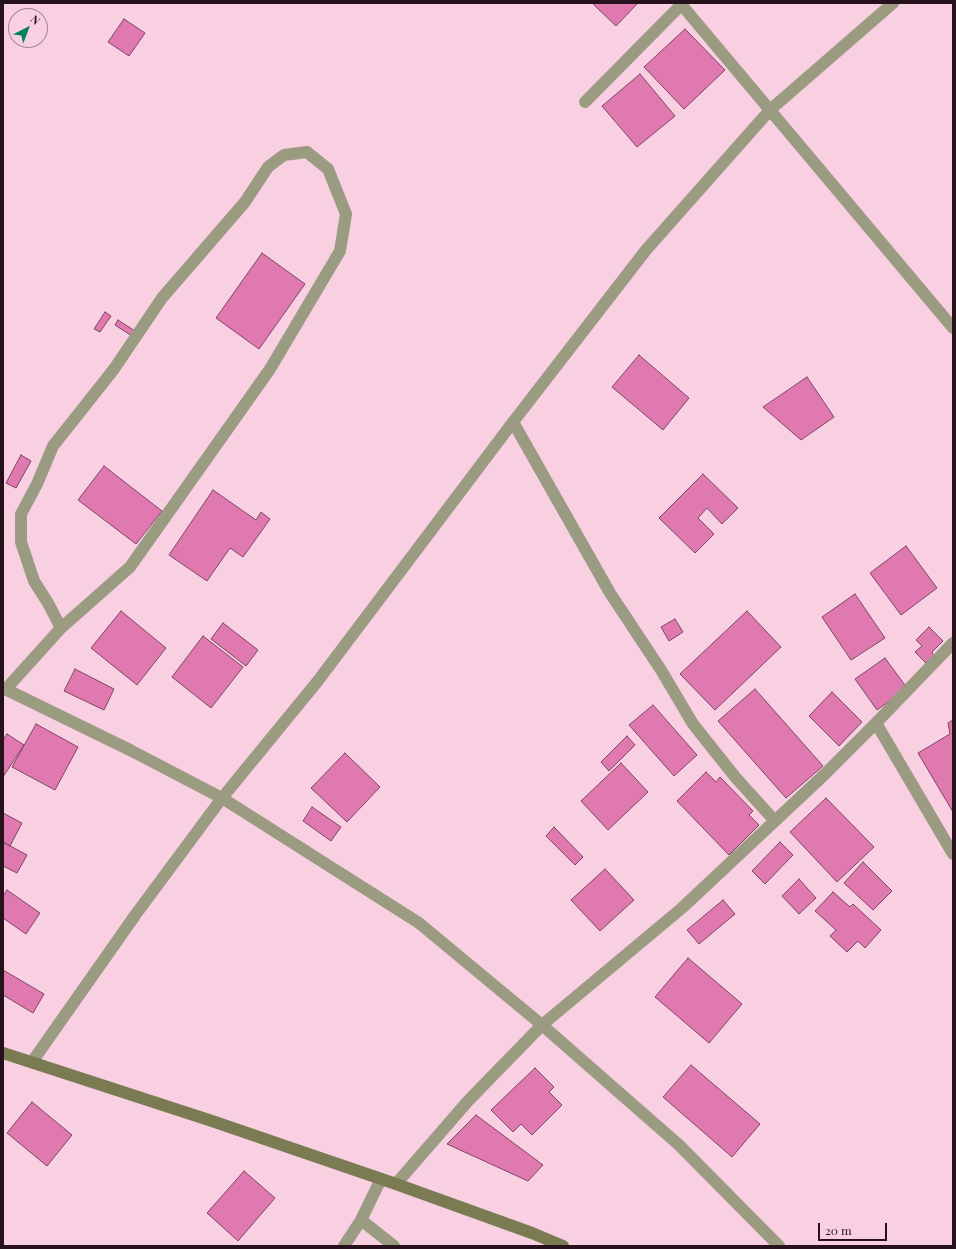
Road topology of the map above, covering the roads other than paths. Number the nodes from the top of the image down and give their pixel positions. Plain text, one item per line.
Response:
1 (893, 3) edge
2 (681, 4) edge
3 (584, 102) dead end
4 (770, 110) junction
5 (953, 328) edge
6 (513, 422) junction
7 (61, 628) junction
8 (953, 643) edge
9 (4, 688) edge
10 (876, 723) junction
11 (222, 798) junction
12 (774, 820) junction
13 (953, 854) edge
14 (542, 1025) junction
15 (3, 1053) edge
16 (32, 1062) junction
17 (381, 1179) junction
18 (396, 1184) junction
19 (361, 1220) junction
20 (344, 1246) edge
21 (394, 1246) edge
22 (563, 1246) edge
23 (779, 1246) edge

1 - 4 street
2 - 3 street
2 - 4 street
4 - 5 street
4 - 6 street
6 - 11 street
6 - 12 street
7 - 7 street
7 - 9 street
8 - 10 street
9 - 11 street
10 - 12 street
10 - 13 street
11 - 14 street
11 - 16 street
12 - 14 street
14 - 18 street
14 - 23 street
15 - 16 street
16 - 17 street
17 - 18 street
17 - 19 street
18 - 22 street
19 - 20 street
19 - 21 street

